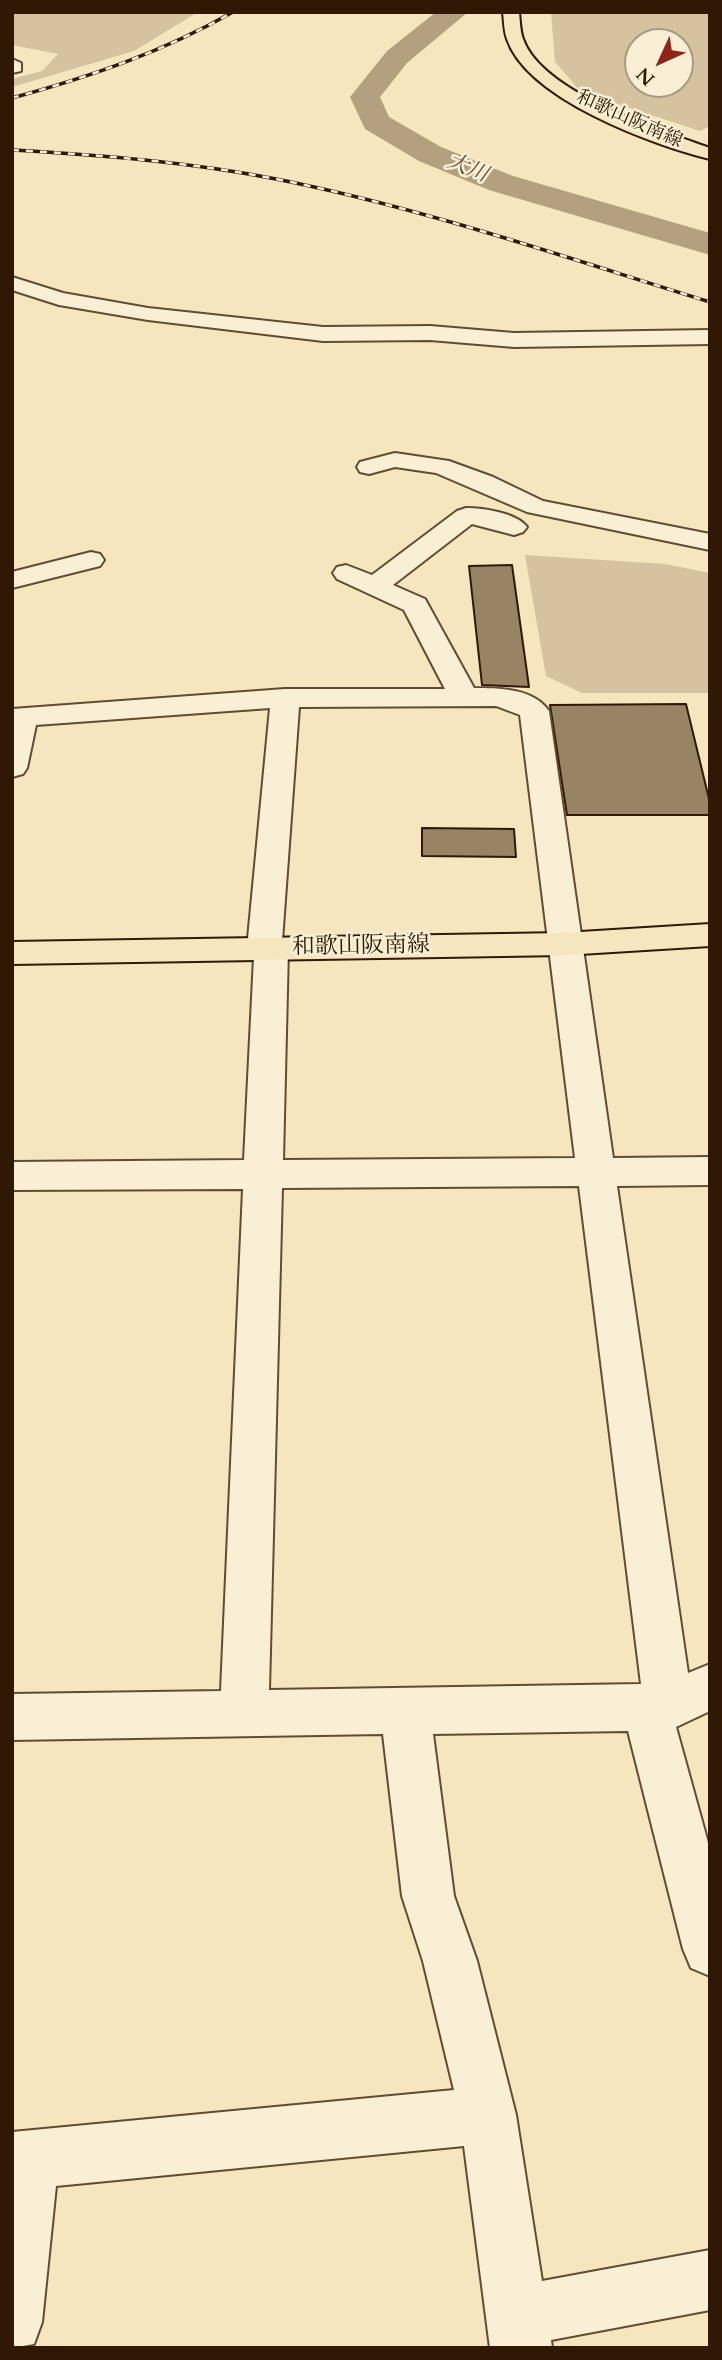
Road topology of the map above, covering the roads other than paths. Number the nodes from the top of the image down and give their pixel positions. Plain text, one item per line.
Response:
1 (511, 12) edge
2 (710, 154) edge
3 (12, 283) edge
4 (710, 337) edge
5 (369, 467) dead end
6 (478, 503) dead end
7 (605, 520) junction
8 (514, 527) dead end
9 (710, 542) edge
10 (91, 560) dead end
11 (346, 573) dead end
12 (12, 580) edge
13 (374, 586) junction
14 (464, 697) junction
15 (285, 698) junction
16 (18, 718) edge
17 (12, 768) edge
18 (710, 935) edge
19 (564, 944) junction
20 (267, 949) junction
21 (12, 953) edge
22 (710, 1171) edge
23 (598, 1172) junction
24 (261, 1174) junction
25 (12, 1176) edge
26 (710, 1687) edge
27 (657, 1707) junction
28 (405, 1711) junction
29 (244, 1714) junction
30 (12, 1717) edge
31 (710, 1948) edge
32 (488, 2115) junction
33 (21, 2161) edge
34 (710, 2280) edge
35 (14, 2294) edge
36 (518, 2332) edge

1 - 2 main road, 和歌山阪南線
3 - 4 street
5 - 7 street
6 - 7 street
7 - 9 street
8 - 13 street
10 - 12 street
11 - 13 street
13 - 14 street
14 - 15 street
14 - 19 street
15 - 16 street
15 - 20 street
16 - 17 street
18 - 19 main road, 和歌山阪南線
19 - 20 main road, 和歌山阪南線
19 - 23 street
20 - 21 main road, 和歌山阪南線
20 - 24 street
22 - 23 street
23 - 24 street
23 - 27 street
24 - 25 street
24 - 29 street
26 - 27 street
27 - 28 street
27 - 31 street
28 - 29 street
28 - 32 street
29 - 30 street
32 - 33 street
32 - 36 street
33 - 35 street
34 - 36 street

